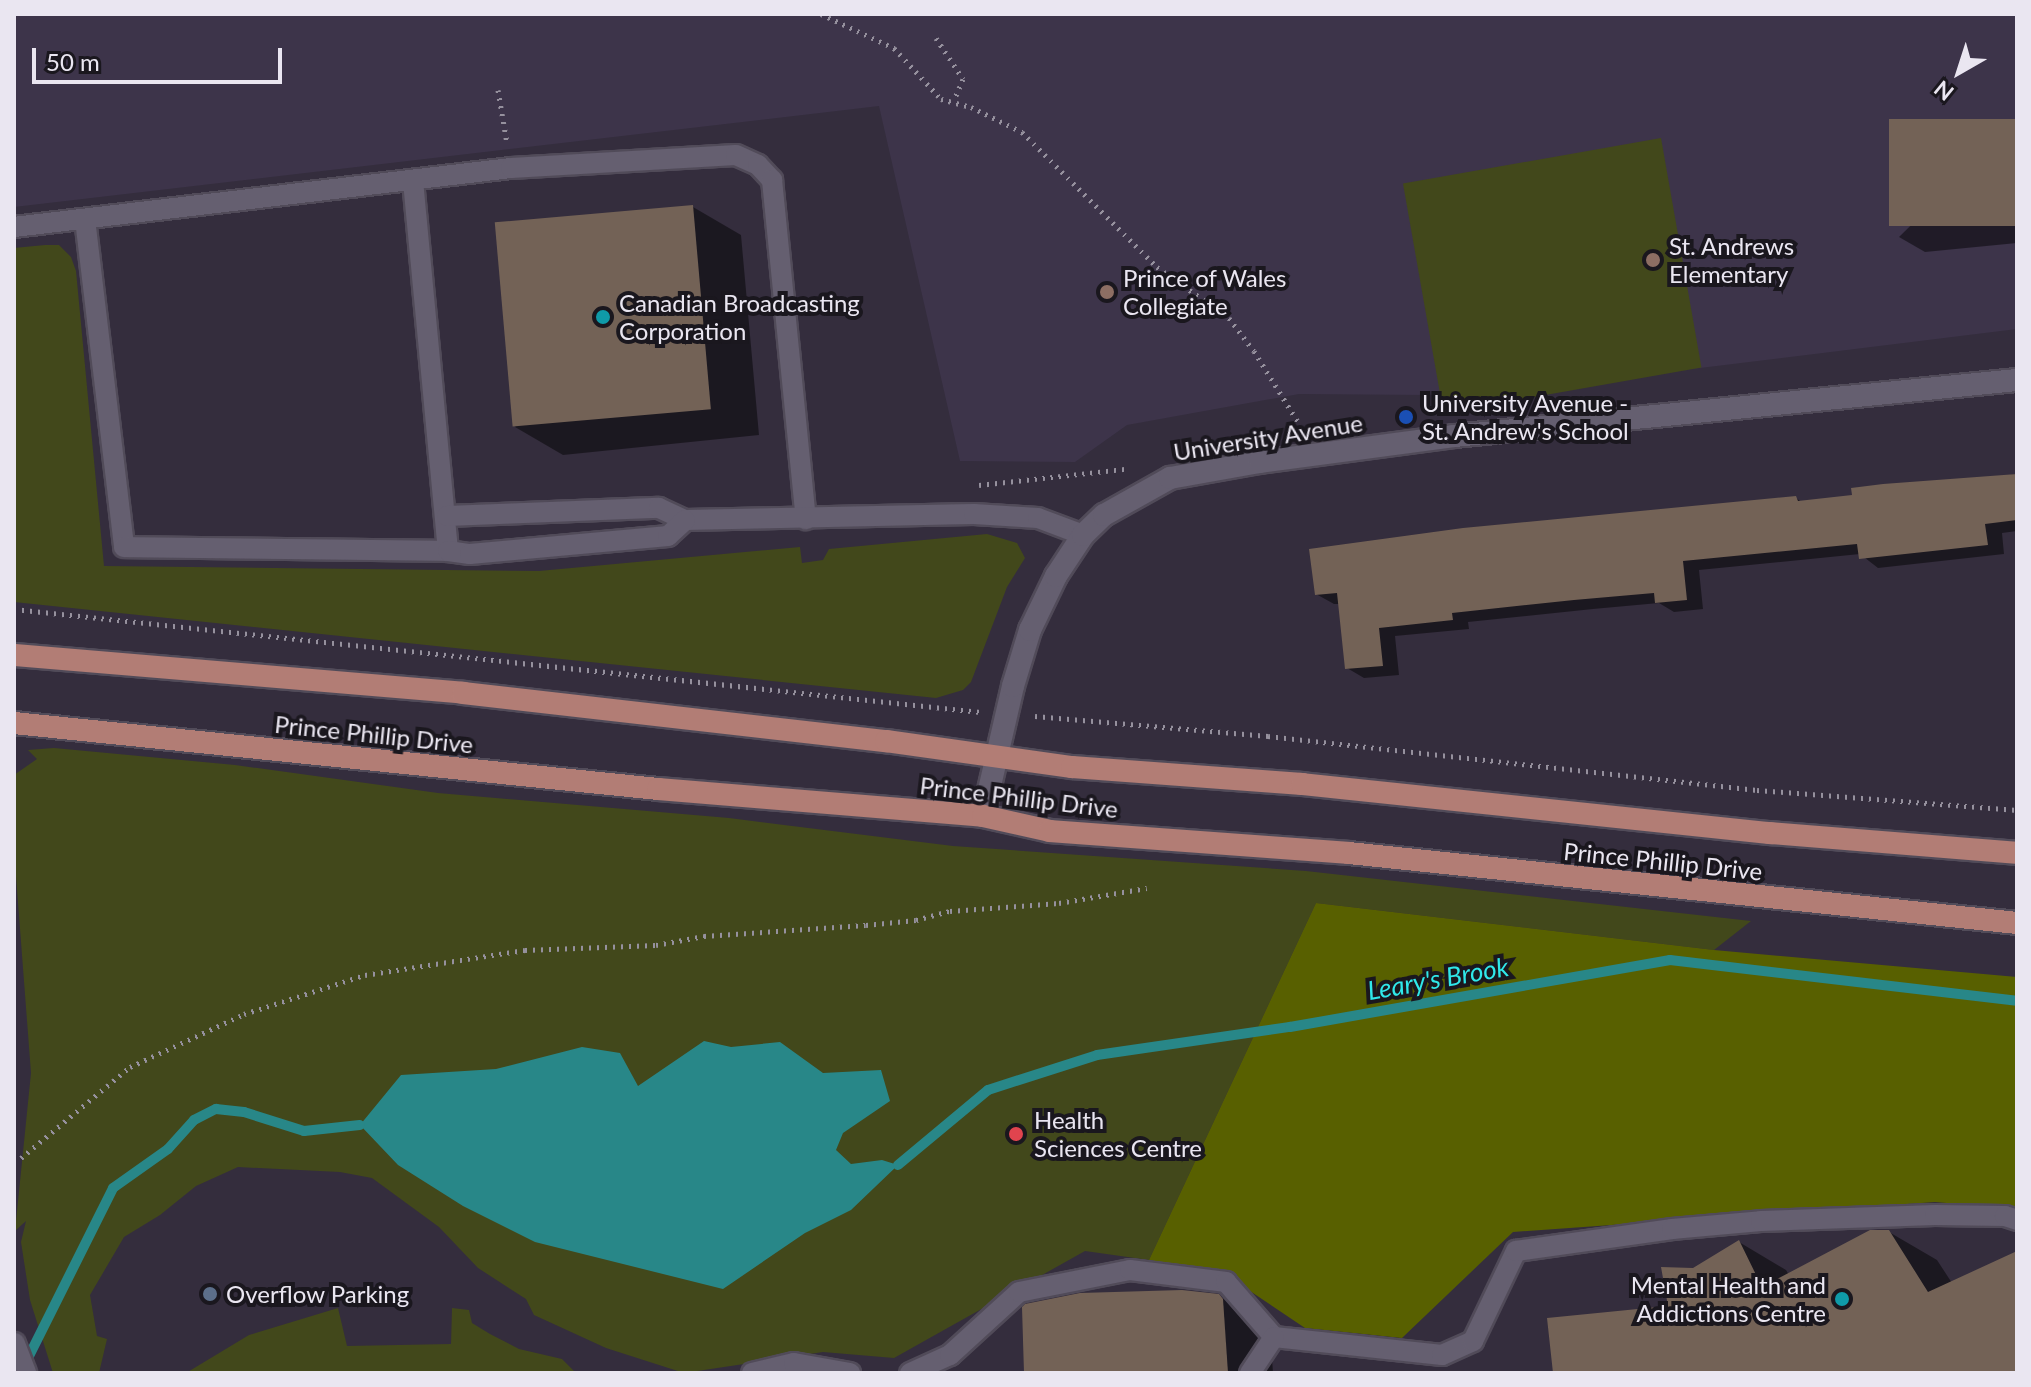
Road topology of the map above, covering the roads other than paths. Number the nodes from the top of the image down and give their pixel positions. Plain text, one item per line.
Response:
1 (413, 181) junction
2 (85, 219) junction
3 (14, 227) edge
4 (2017, 380) edge
5 (447, 516) junction
6 (806, 519) junction
7 (685, 520) junction
8 (1083, 535) junction
9 (448, 551) junction
10 (14, 655) edge
11 (14, 723) edge
12 (994, 757) junction
13 (983, 816) junction
14 (2017, 853) edge
15 (2017, 923) edge
16 (2017, 1220) edge
17 (1274, 1337) junction
18 (14, 1344) edge
19 (25, 1373) edge
20 (752, 1373) edge
21 (850, 1373) edge
22 (910, 1373) edge
23 (1250, 1373) edge

1 - 2 lane
1 - 5 lane
1 - 6 lane
2 - 3 lane
2 - 9 lane
4 - 8 street, University Avenue
5 - 7 lane
5 - 9 lane
6 - 7 lane
6 - 8 lane
7 - 9 lane
8 - 12 street, University Avenue
10 - 12 main road, Prince Phillip Drive
11 - 13 main road, Prince Phillip Drive
12 - 13 street, University Avenue
12 - 14 main road, Prince Phillip Drive
13 - 15 main road, Prince Phillip Drive
16 - 17 lane
17 - 22 lane
17 - 23 lane
18 - 19 street
20 - 21 lane

